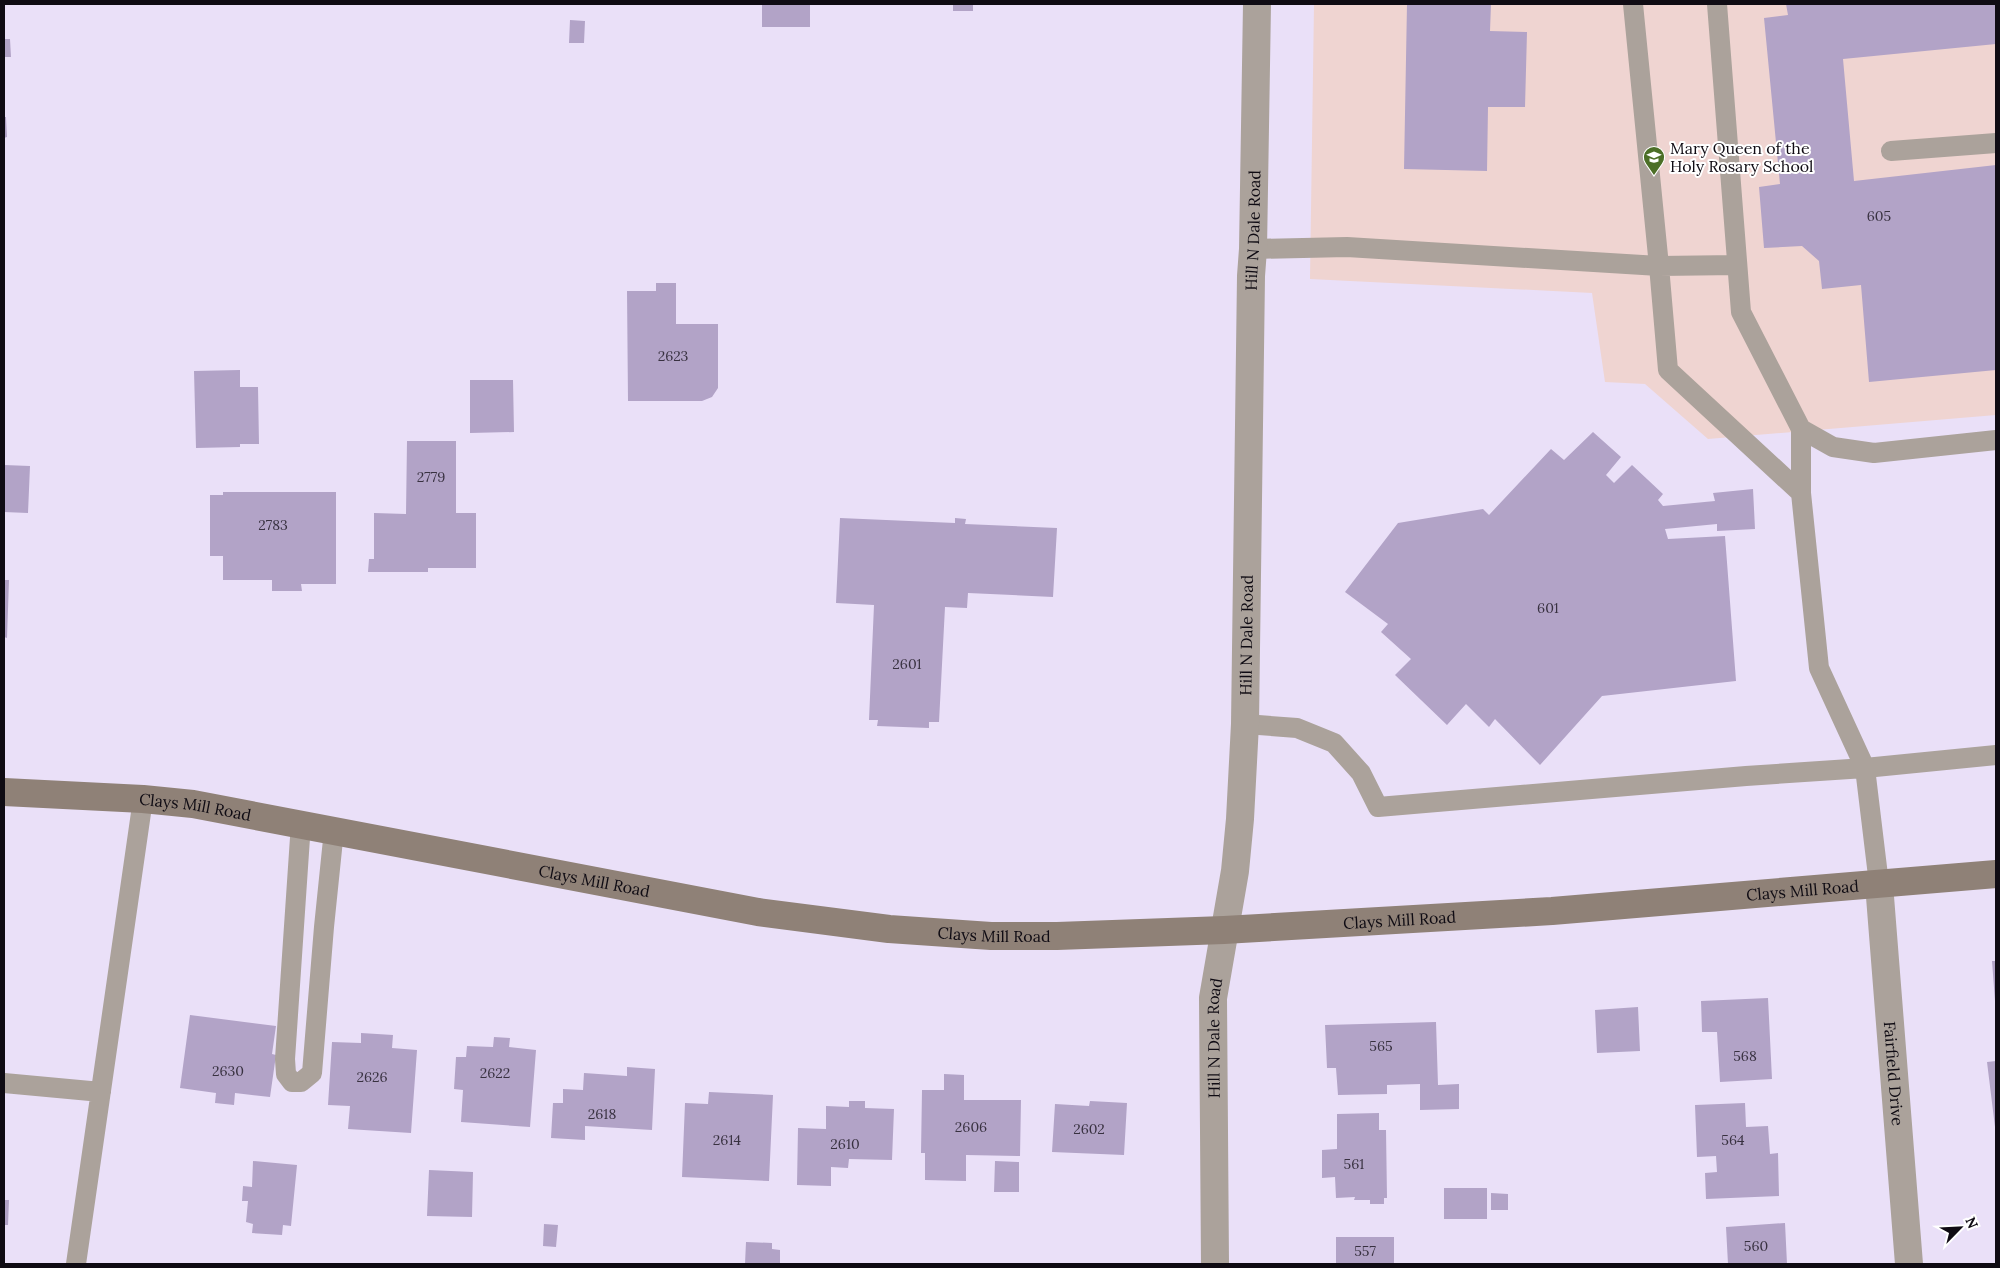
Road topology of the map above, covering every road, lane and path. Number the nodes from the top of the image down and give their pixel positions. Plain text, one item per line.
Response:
1 (1257, 4) edge
2 (1633, 4) edge
3 (1716, 4) edge
4 (1996, 143) edge
5 (1891, 151) dead end
6 (1253, 249) junction
7 (1737, 265) junction
8 (1659, 266) junction
9 (1801, 429) junction
10 (1996, 440) edge
11 (1801, 492) junction
12 (1245, 724) junction
13 (1996, 755) edge
14 (1865, 768) junction
15 (4, 792) edge
16 (143, 798) junction
17 (301, 823) junction
18 (334, 830) junction
19 (1996, 874) edge
20 (1879, 884) junction
21 (1224, 930) junction
22 (4, 1084) edge
23 (101, 1092) junction
24 (76, 1264) edge
25 (1215, 1264) edge
26 (1909, 1264) edge

1 - 6 street, Hill N Dale Road
2 - 8 lane
3 - 7 lane
4 - 5 lane
6 - 8 lane
6 - 12 street, Hill N Dale Road
7 - 8 lane
7 - 9 lane
8 - 11 lane
9 - 10 lane
9 - 11 lane
11 - 14 lane
12 - 14 lane
12 - 21 street, Hill N Dale Road
13 - 14 lane
14 - 20 lane
15 - 16 main road, Clays Mill Road
16 - 17 main road, Clays Mill Road
16 - 23 lane
17 - 18 main road, Clays Mill Road
17 - 18 lane
18 - 21 main road, Clays Mill Road
19 - 20 main road, Clays Mill Road
20 - 21 main road, Clays Mill Road
20 - 26 street, Fairfield Drive
21 - 25 street, Hill N Dale Road
22 - 23 lane
23 - 24 lane

